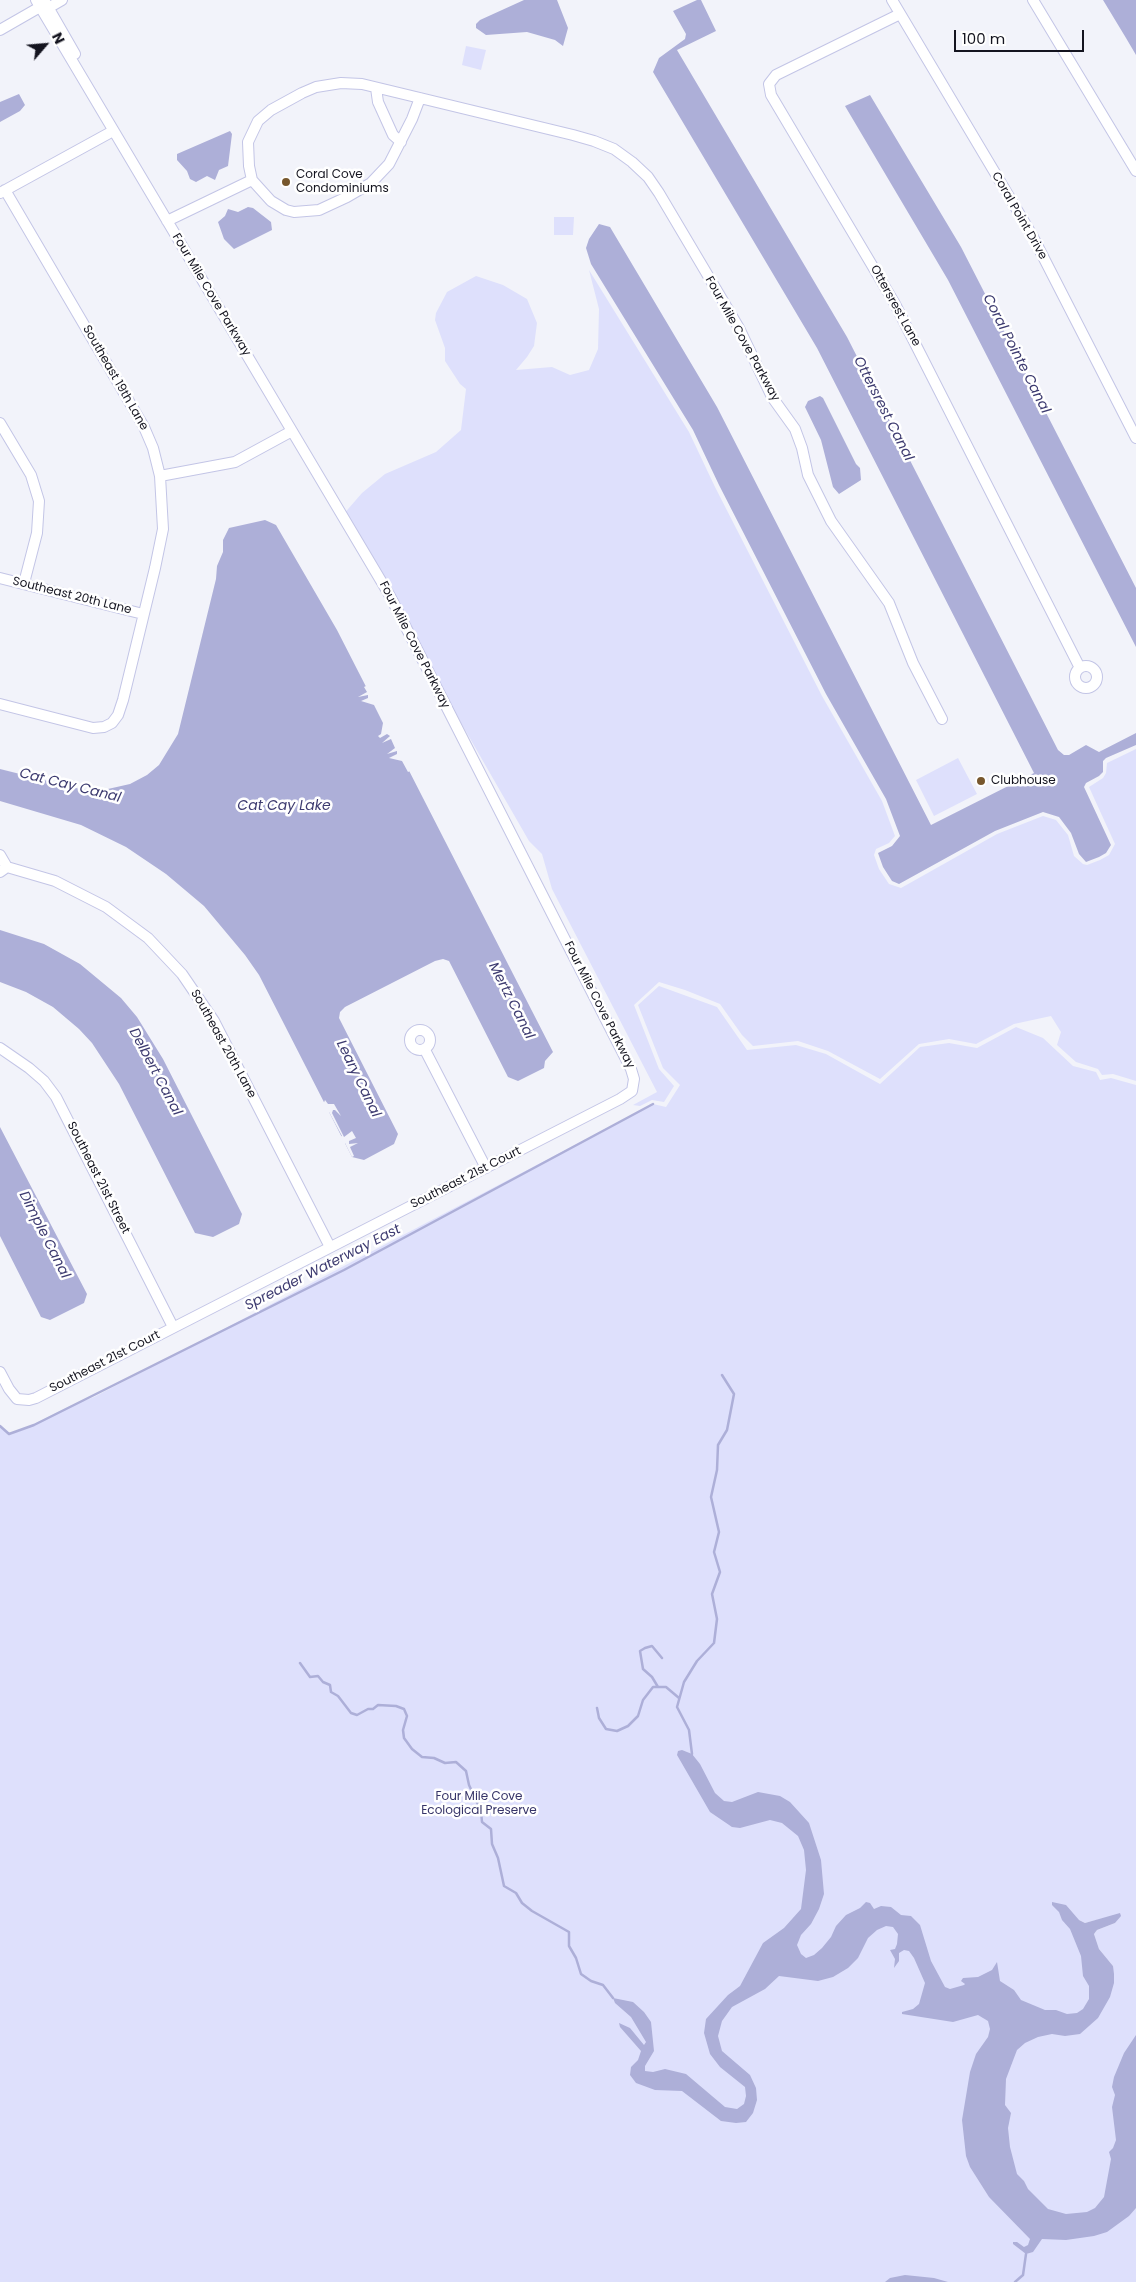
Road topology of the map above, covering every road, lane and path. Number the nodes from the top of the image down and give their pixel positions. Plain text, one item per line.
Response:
1 (62, 0) edge
2 (892, 0) edge
3 (1033, 0) edge
4 (41, 4) edge
5 (900, 14) junction
6 (0, 30) edge
7 (376, 88) junction
8 (420, 98) junction
9 (113, 131) junction
10 (400, 142) junction
11 (1136, 171) edge
12 (252, 180) junction
13 (3, 191) edge
14 (167, 220) junction
15 (0, 423) edge
16 (292, 431) junction
17 (1136, 438) edge
18 (160, 476) junction
19 (0, 578) edge
20 (24, 583) junction
21 (143, 614) junction
22 (1080, 668) dead end
23 (0, 704) edge
24 (942, 719) dead end
25 (0, 855) edge
26 (4, 870) edge
27 (0, 1048) edge
28 (424, 1050) dead end
29 (634, 1083) joint
30 (486, 1168) junction
31 (330, 1247) junction
32 (173, 1327) junction
33 (0, 1372) edge

1 - 4 street
2 - 5 street, Coral Point Drive
3 - 11 street
4 - 6 street
4 - 9 street, Four Mile Cove Parkway
5 - 17 street, Coral Point Drive
5 - 22 street, Ottersrest Lane
7 - 8 street, Four Mile Cove Parkway
7 - 10 street
7 - 12 street, Four Mile Cove Parkway
8 - 10 street
8 - 24 street, Four Mile Cove Parkway
9 - 13 street
9 - 14 street, Four Mile Cove Parkway
10 - 12 street
12 - 14 street, Four Mile Cove Parkway
13 - 18 street, Southeast 19th Lane
14 - 16 street, Four Mile Cove Parkway
15 - 20 street
16 - 18 street
16 - 29 street, Four Mile Cove Parkway
18 - 21 street, Southeast 19th Lane
19 - 20 street, Southeast 20th Lane
20 - 21 street, Southeast 20th Lane
21 - 23 street, Southeast 19th Lane
25 - 26 street, Southeast 20th Lane
26 - 31 street, Southeast 20th Lane
27 - 32 street, Southeast 21st Street
28 - 30 street
29 - 30 street, Southeast 21st Court
30 - 31 street, Southeast 21st Court
31 - 32 street, Southeast 21st Court
32 - 33 street, Southeast 21st Court

